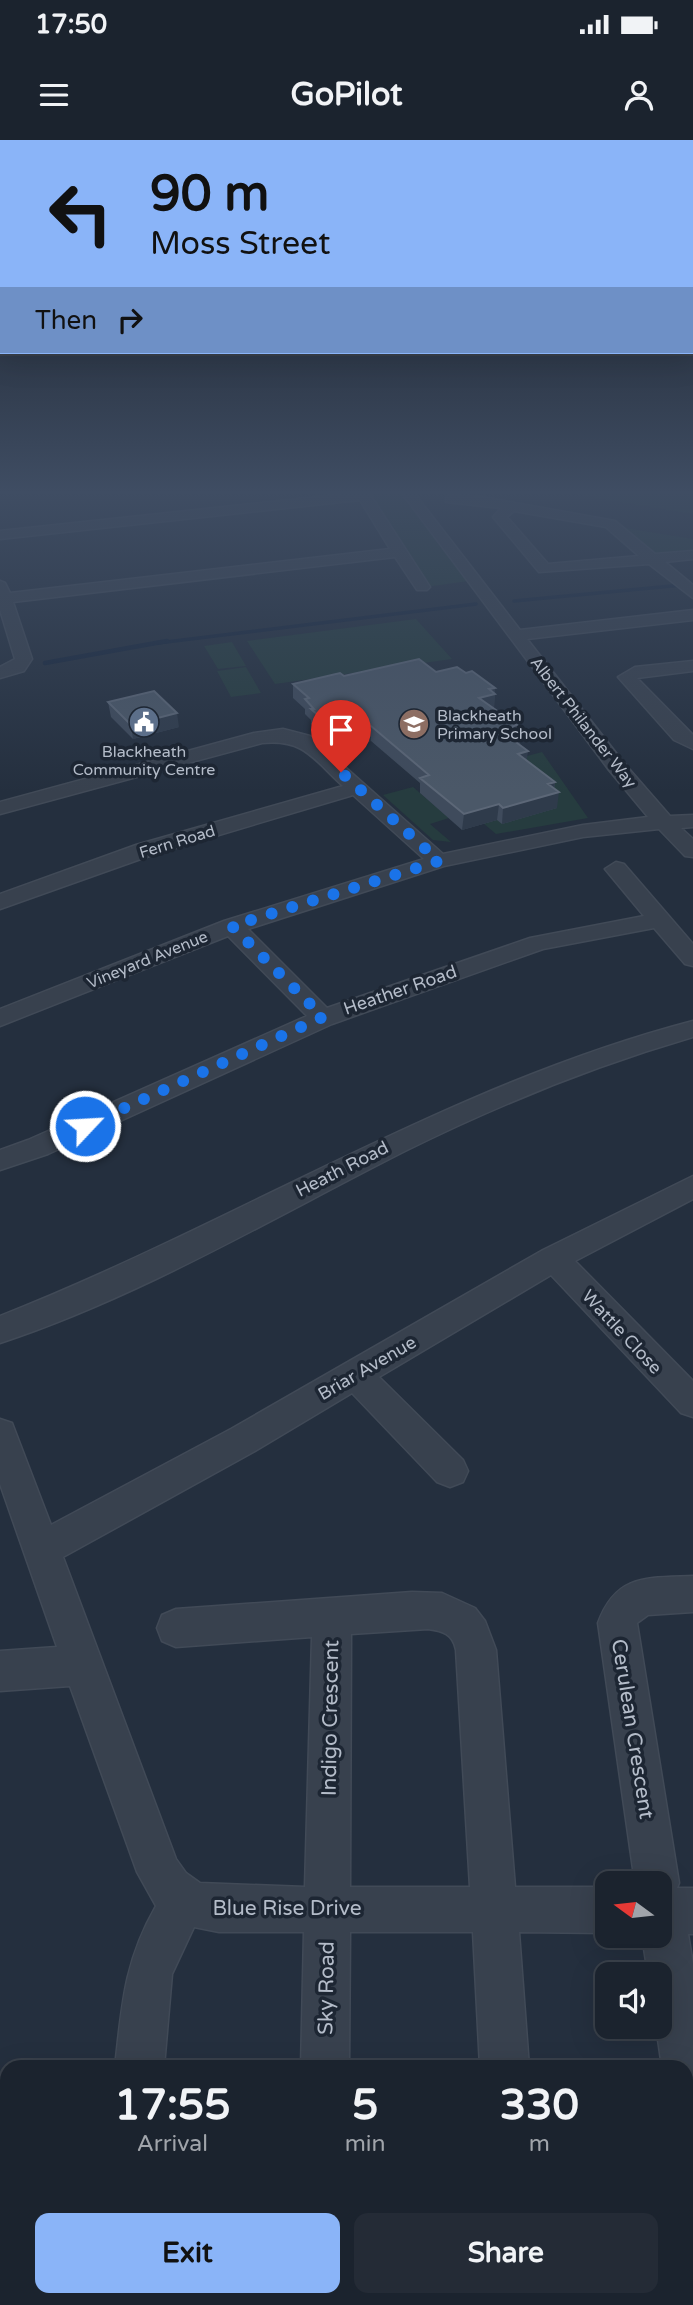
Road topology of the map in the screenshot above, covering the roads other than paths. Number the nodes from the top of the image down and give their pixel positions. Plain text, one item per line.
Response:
1 (39, 590) edge
2 (481, 590) edge
3 (1, 594) edge
4 (693, 615) edge
5 (516, 635) junction
6 (693, 666) edge
7 (0, 673) edge
8 (693, 743) edge
9 (357, 788) junction
10 (0, 808) edge
11 (693, 821) edge
12 (664, 822) junction
13 (693, 851) edge
14 (439, 861) junction
15 (616, 869) dead end
16 (0, 902) edge
17 (658, 920) junction
18 (232, 926) junction
19 (693, 959) edge
20 (323, 1017) junction
21 (0, 1018) edge
22 (693, 1029) edge
23 (0, 1160) edge
24 (693, 1186) edge
25 (554, 1258) junction
26 (0, 1330) edge
27 (355, 1374) junction
28 (693, 1404) edge
29 (0, 1434) edge
30 (450, 1471) dead end
31 (41, 1549) junction
32 (693, 1594) edge
33 (332, 1617) junction
34 (176, 1628) dead end
35 (83, 1665) junction
36 (0, 1671) edge
37 (654, 1871) edge
38 (184, 1901) junction
39 (327, 1909) junction
40 (494, 1910) junction
41 (595, 1910) edge
42 (672, 1910) edge
43 (693, 1910) edge
44 (666, 1948) edge
45 (140, 2060) edge
46 (325, 2060) edge
47 (505, 2060) edge
48 (685, 2060) edge

1 - 3 street
2 - 5 street, Albert Philander Way
3 - 7 street
4 - 5 street
5 - 12 street, Albert Philander Way
6 - 8 street
9 - 10 street
9 - 14 street
9 - 16 street, Fern Road
11 - 12 street, Vineyard Avenue
12 - 13 street, Albert Philander Way
12 - 14 street, Vineyard Avenue
14 - 18 street, Vineyard Avenue
15 - 17 street
17 - 19 street
17 - 20 street, Heather Road
18 - 20 street
18 - 21 street, Vineyard Avenue
20 - 23 street, Heather Road
22 - 26 street, Heath Road
24 - 25 street, Briar Avenue
25 - 27 street, Briar Avenue
25 - 28 street, Wattle Close
27 - 30 street
27 - 31 street, Briar Avenue
29 - 31 street
31 - 35 street
32 - 37 street, Cerulean Crescent
33 - 34 street
33 - 39 street, Indigo Crescent
33 - 40 street, Indigo Crescent
35 - 36 street
35 - 38 street
38 - 39 street, Blue Rise Drive
38 - 45 street
39 - 40 street, Blue Rise Drive
39 - 46 street, Sky Road
40 - 41 street, Blue Rise Drive
40 - 47 street
42 - 43 street
44 - 48 street

